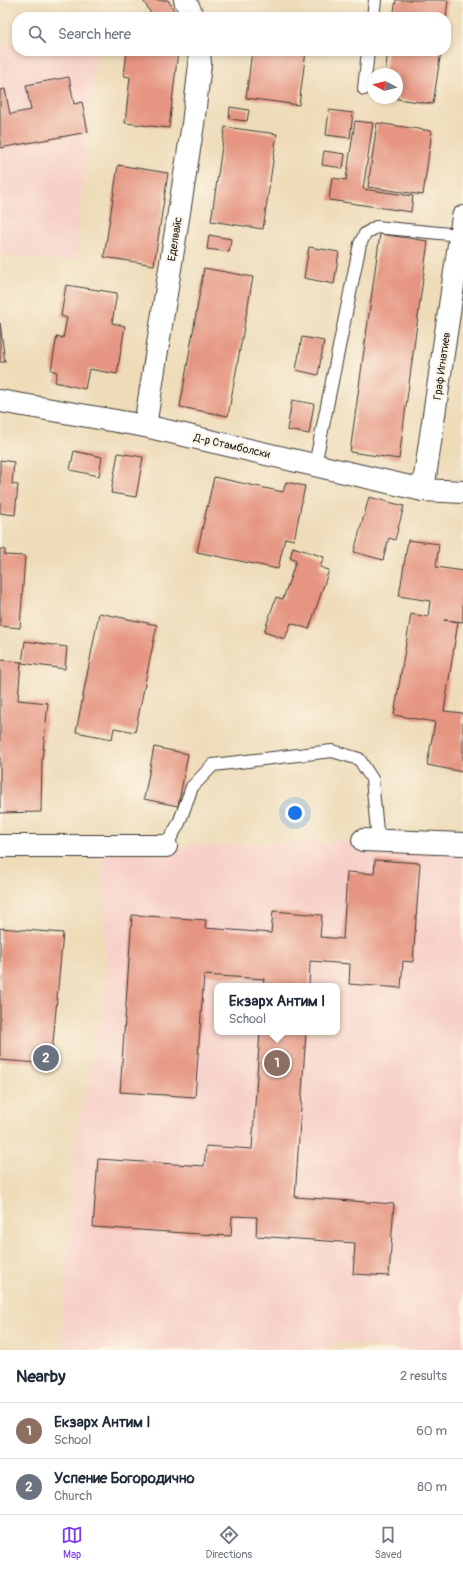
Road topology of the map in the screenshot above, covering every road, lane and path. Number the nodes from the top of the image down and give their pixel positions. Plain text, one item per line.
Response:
1 (185, 0) edge
2 (375, 0) edge
3 (191, 12) edge
4 (373, 12) edge
5 (199, 56) edge
6 (367, 56) edge
7 (364, 89) dead end
8 (462, 226) edge
9 (0, 401) edge
10 (146, 426) junction
11 (315, 465) junction
12 (424, 490) junction
13 (463, 492) edge
14 (370, 840) joint
15 (463, 844) edge
16 (0, 846) edge
17 (166, 846) joint

1 - 3 street
2 - 4 lane
5 - 10 street, Еделвайс
6 - 7 lane
8 - 11 lane
8 - 12 street, Граф Игнатиев
9 - 10 street, Д-р Стамболски
10 - 11 street, Д-р Стамболски
11 - 12 street, Д-р Стамболски
12 - 13 street, Д-р Стамболски
14 - 15 street
14 - 17 lane
16 - 17 street

